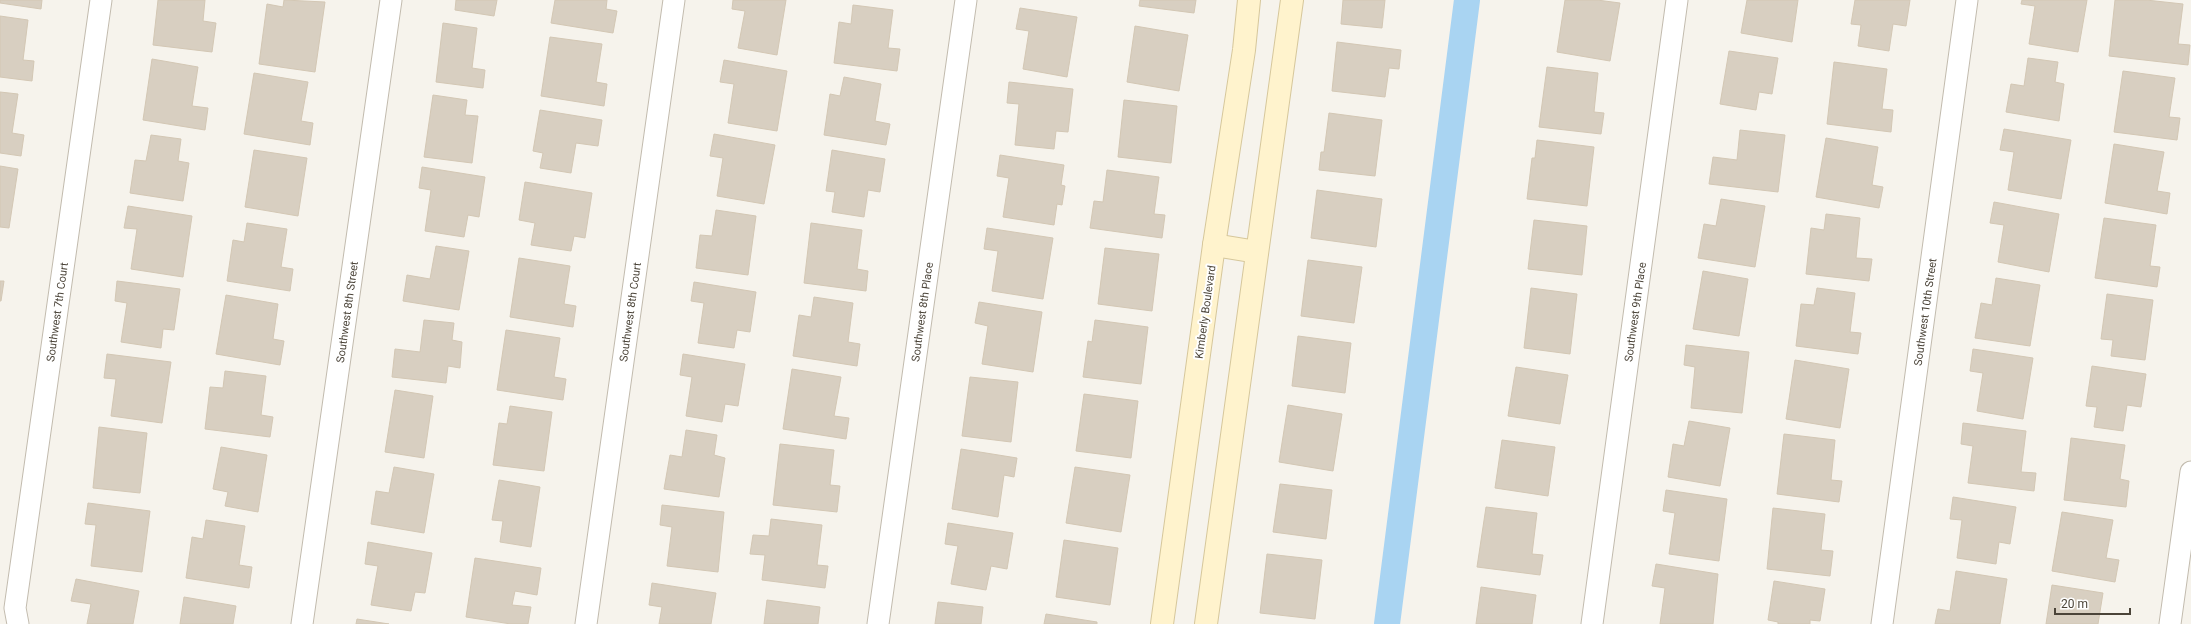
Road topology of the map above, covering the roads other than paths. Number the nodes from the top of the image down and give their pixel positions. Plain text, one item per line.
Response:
1 (101, 0) edge
2 (391, 0) edge
3 (674, 0) edge
4 (966, 0) edge
5 (1249, 0) edge
6 (1292, 0) edge
7 (1677, 0) edge
8 (1967, 0) edge
9 (1214, 245) junction
10 (1257, 252) junction
11 (2191, 472) edge
12 (18, 624) edge
13 (302, 624) edge
14 (586, 624) edge
15 (878, 624) edge
16 (1162, 624) edge
17 (1206, 624) edge
18 (1592, 624) edge
19 (1882, 624) edge
20 (2170, 624) edge

1 - 12 street, Southwest 7th Court
2 - 13 street, Southwest 8th Street
3 - 14 street, Southwest 8th Court
4 - 15 street, Southwest 8th Place
5 - 9 street, Kimberly Boulevard
6 - 10 street
7 - 18 street, Southwest 9th Place
8 - 19 street, Southwest 10th Street
9 - 10 street
9 - 16 street, Kimberly Boulevard
10 - 17 street
11 - 20 street

